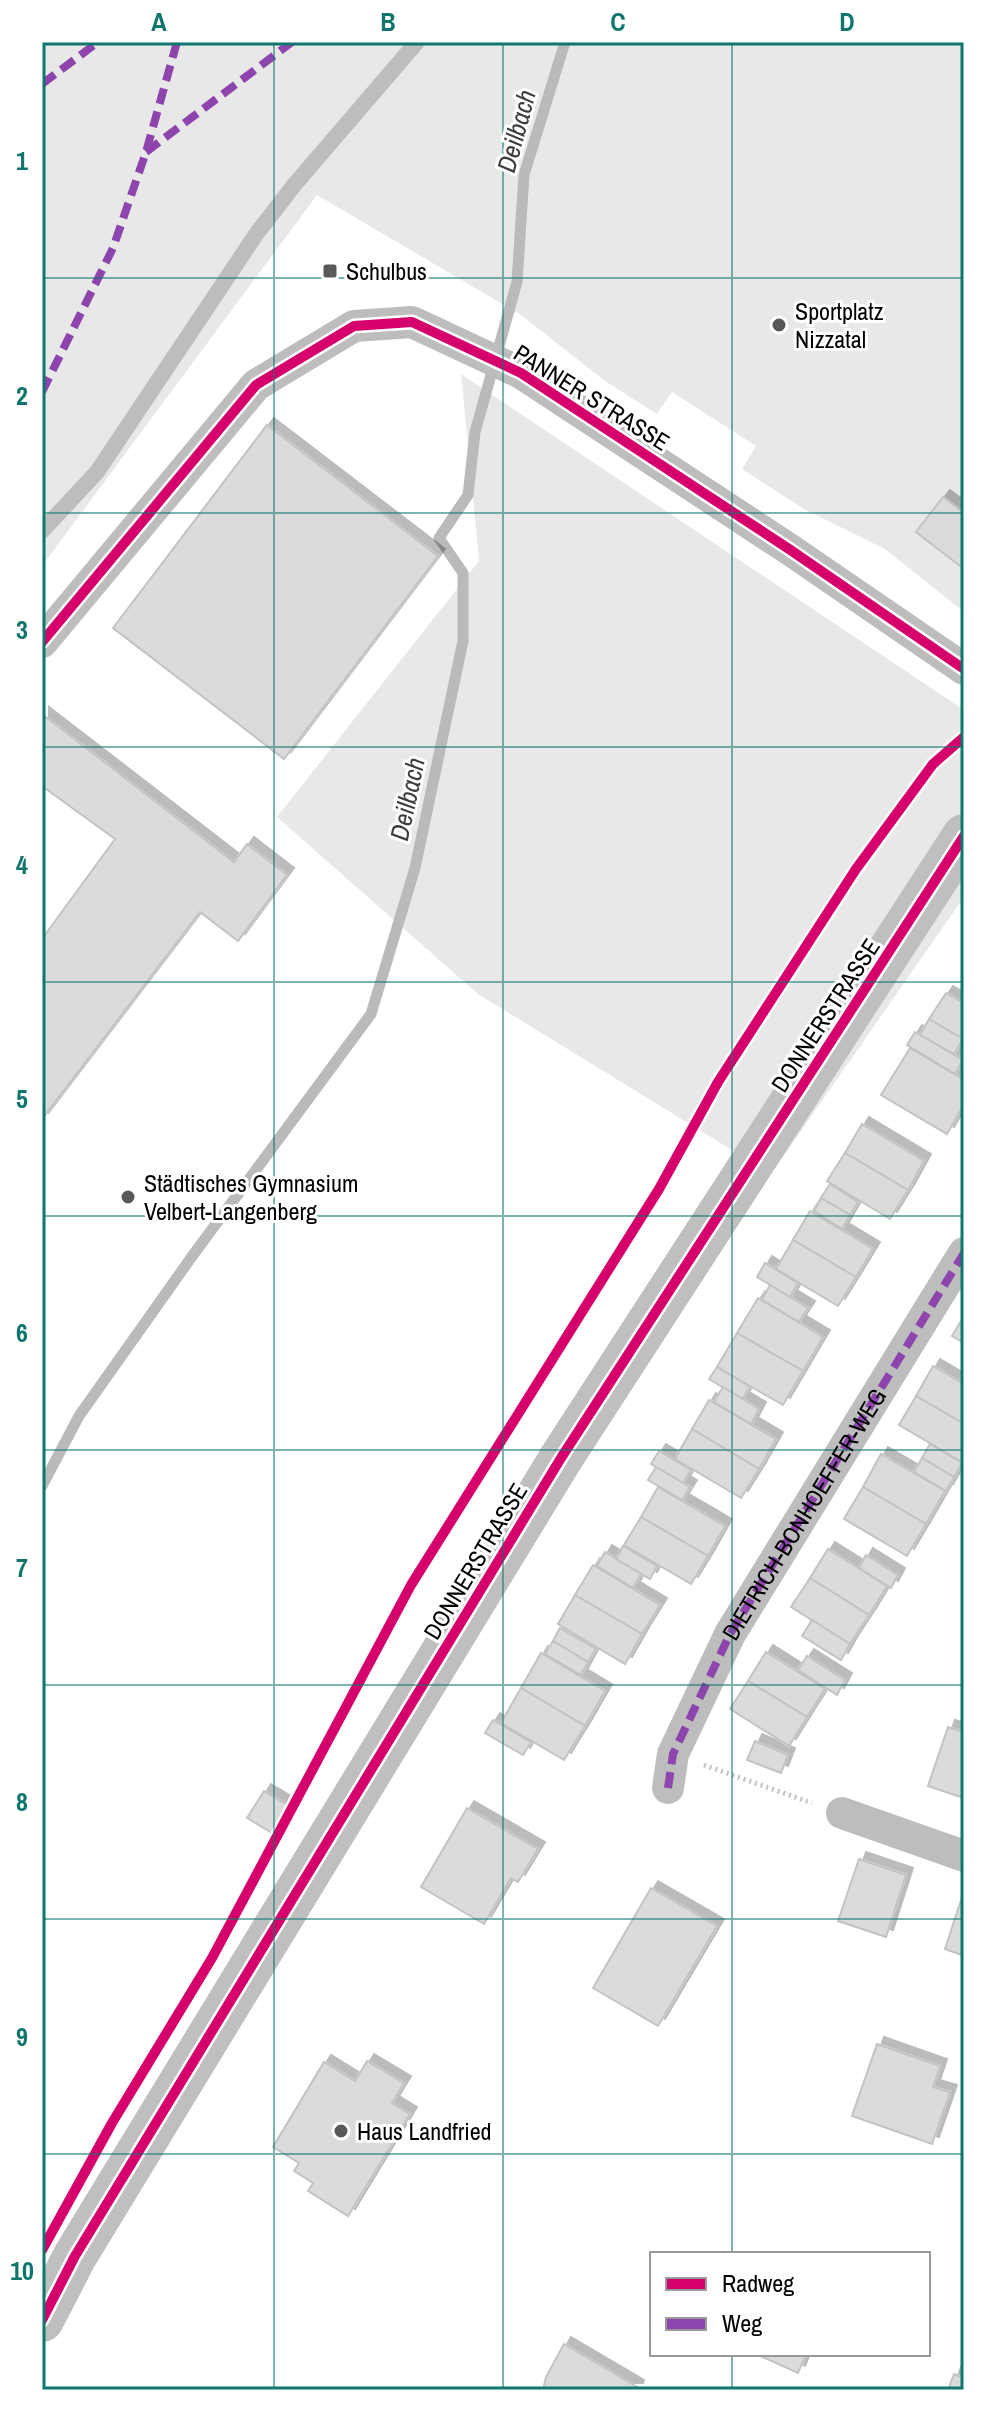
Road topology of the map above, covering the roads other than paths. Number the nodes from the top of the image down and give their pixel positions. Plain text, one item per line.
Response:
1 (417, 42) edge
2 (42, 531) edge
3 (42, 642) edge
4 (964, 669) edge
5 (964, 836) edge
6 (964, 1253) edge
7 (668, 1788) dead end
8 (842, 1813) road end
9 (964, 1856) edge
10 (42, 2320) edge

1 - 2 lane
3 - 4 street, PANNER STRASSE
5 - 10 main road, DONNERSTRASSE
6 - 7 street, DIETRICH-BONHOEFFER-WEG
8 - 9 street

